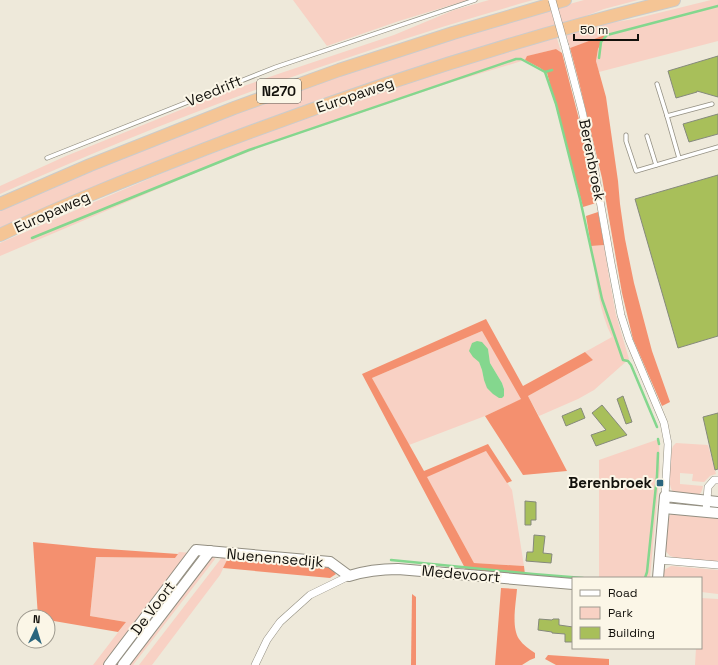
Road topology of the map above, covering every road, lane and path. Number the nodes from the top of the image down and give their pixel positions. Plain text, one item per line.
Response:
1 (475, 0) edge
2 (552, 0) edge
3 (566, 0) edge
4 (674, 0) edge
5 (657, 84) dead end
6 (712, 104) dead end
7 (667, 116) junction
8 (626, 135) dead end
9 (647, 136) dead end
10 (718, 147) edge
11 (47, 158) dead end
12 (679, 158) junction
13 (656, 165) junction
14 (0, 204) edge
15 (0, 235) edge
16 (718, 480) edge
17 (665, 496) junction
18 (718, 502) edge
19 (706, 506) junction
20 (664, 508) junction
21 (718, 513) edge
22 (196, 550) joint
23 (210, 551) junction
24 (659, 560) junction
25 (718, 566) edge
26 (349, 576) junction
27 (658, 577) edge
28 (572, 584) edge
29 (109, 665) edge
30 (122, 665) edge
31 (255, 665) edge

1 - 11 lane, Veedrift
2 - 17 street, Berenbroek, bridge
3 - 14 highway, Europaweg / N270
4 - 15 highway, Europaweg / N270
5 - 7 lane
6 - 7 lane
7 - 12 lane
8 - 13 lane
9 - 13 lane
10 - 12 lane
12 - 13 lane
16 - 19 street
17 - 19 street
17 - 20 street, Berenbroek
18 - 19 street
19 - 20 street
19 - 21 street
20 - 24 street, Berenbroek
22 - 23 street, Nuenensedijk
22 - 29 street, De Voort
23 - 26 street, Nuenensedijk
23 - 30 street, De Voort
24 - 25 street
24 - 27 street, Berenbroek
26 - 28 street, Medevoort
26 - 31 street

